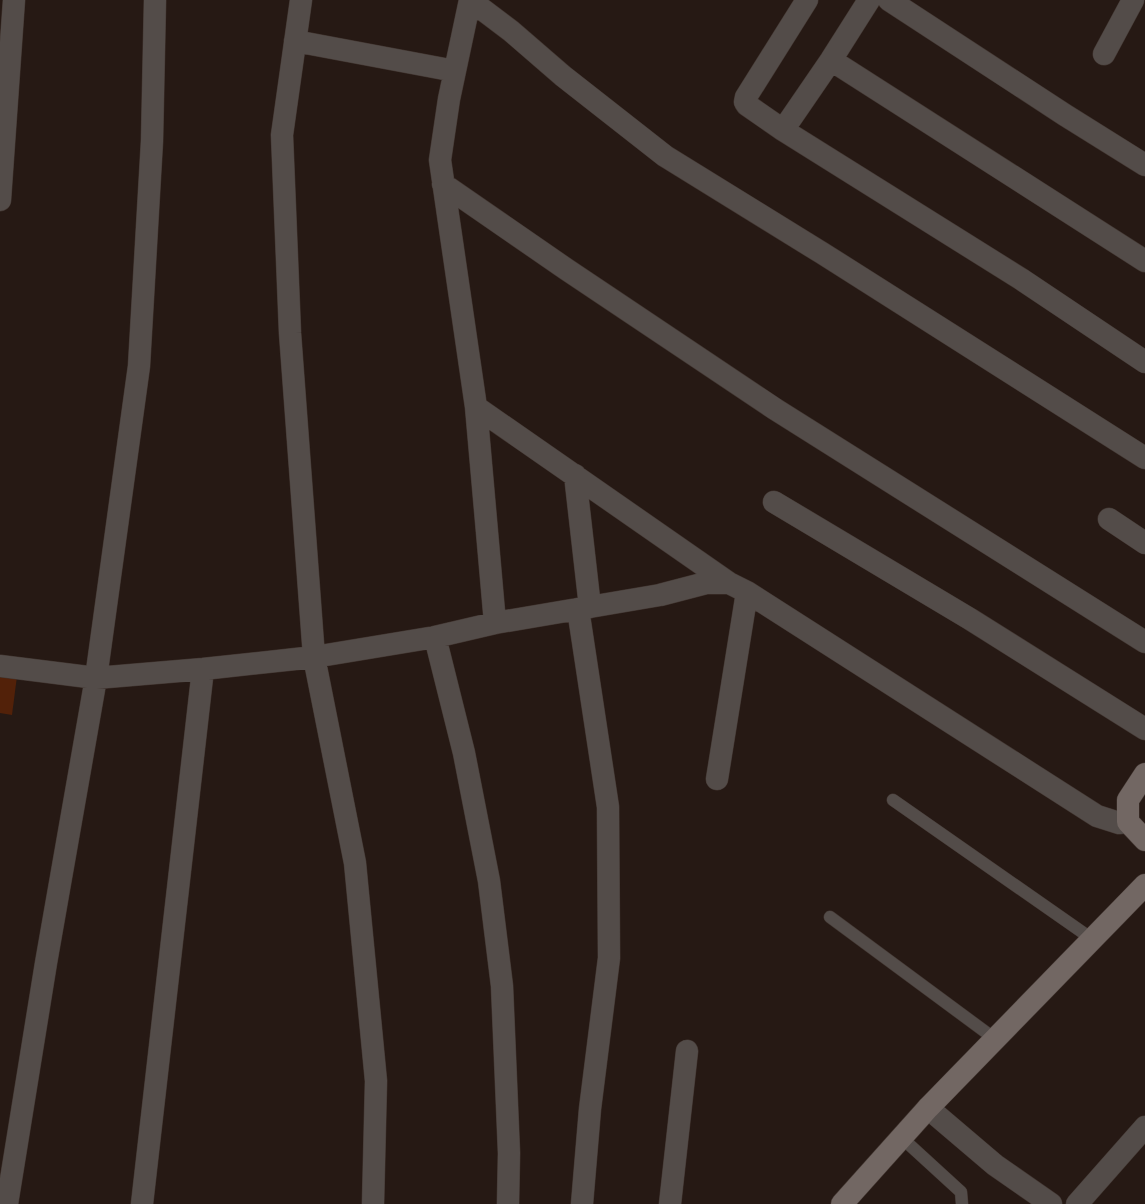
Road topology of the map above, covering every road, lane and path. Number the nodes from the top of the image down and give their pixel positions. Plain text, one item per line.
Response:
1 (14, 0) edge
2 (155, 0) edge
3 (301, 0) edge
4 (470, 0) edge
5 (807, 0) edge
6 (869, 0) edge
7 (889, 0) edge
8 (1133, 0) edge
9 (295, 41) junction
10 (1104, 54) dead end
11 (831, 60) junction
12 (455, 71) junction
13 (783, 130) junction
14 (1145, 165) edge
15 (444, 184) junction
16 (0, 200) edge
17 (1145, 261) edge
18 (1145, 362) edge
19 (476, 407) junction
20 (1145, 458) edge
21 (575, 475) junction
22 (774, 502) dead end
23 (1108, 519) dead end
24 (1145, 543) edge
25 (738, 587) junction
26 (584, 608) junction
27 (494, 624) junction
28 (435, 637) junction
29 (1145, 642) edge
30 (314, 656) junction
31 (0, 666) edge
32 (203, 670) junction
33 (96, 678) junction
34 (1145, 729) edge
35 (1145, 774) edge
36 (717, 779) dead end
37 (893, 800) dead end
38 (1128, 822) junction
39 (1145, 840) edge
40 (1145, 885) edge
41 (830, 917) dead end
42 (1092, 939) junction
43 (995, 1039) junction
44 (687, 1052) dead end
45 (928, 1108) junction
46 (1145, 1127) edge
47 (902, 1138) junction
48 (7, 1204) edge
49 (142, 1204) edge
50 (373, 1204) edge
51 (508, 1204) edge
52 (582, 1204) edge
53 (670, 1204) edge
54 (842, 1204) edge
55 (962, 1204) edge
56 (1050, 1204) edge
57 (1077, 1204) edge

1 - 16 street
2 - 33 street
3 - 9 street
4 - 12 street
4 - 20 street
5 - 13 street
6 - 11 street
7 - 14 street
8 - 10 street
9 - 12 street
9 - 30 street
11 - 13 street
11 - 17 street
12 - 15 street
13 - 18 street
15 - 19 street
15 - 29 street
19 - 21 street
19 - 27 street
21 - 25 street
21 - 26 street
22 - 34 street
23 - 24 street
25 - 26 street
25 - 36 street
25 - 38 street
26 - 27 street
26 - 52 street
27 - 28 street
28 - 30 street
28 - 51 street
30 - 32 street
30 - 50 street
31 - 33 street
32 - 33 street
32 - 49 street
33 - 48 street
35 - 38 street
37 - 42 lane
38 - 39 street
40 - 42 street
41 - 43 lane
42 - 43 street
43 - 45 street
44 - 53 street
45 - 47 street
45 - 56 street
46 - 57 street
47 - 54 street
47 - 55 lane

